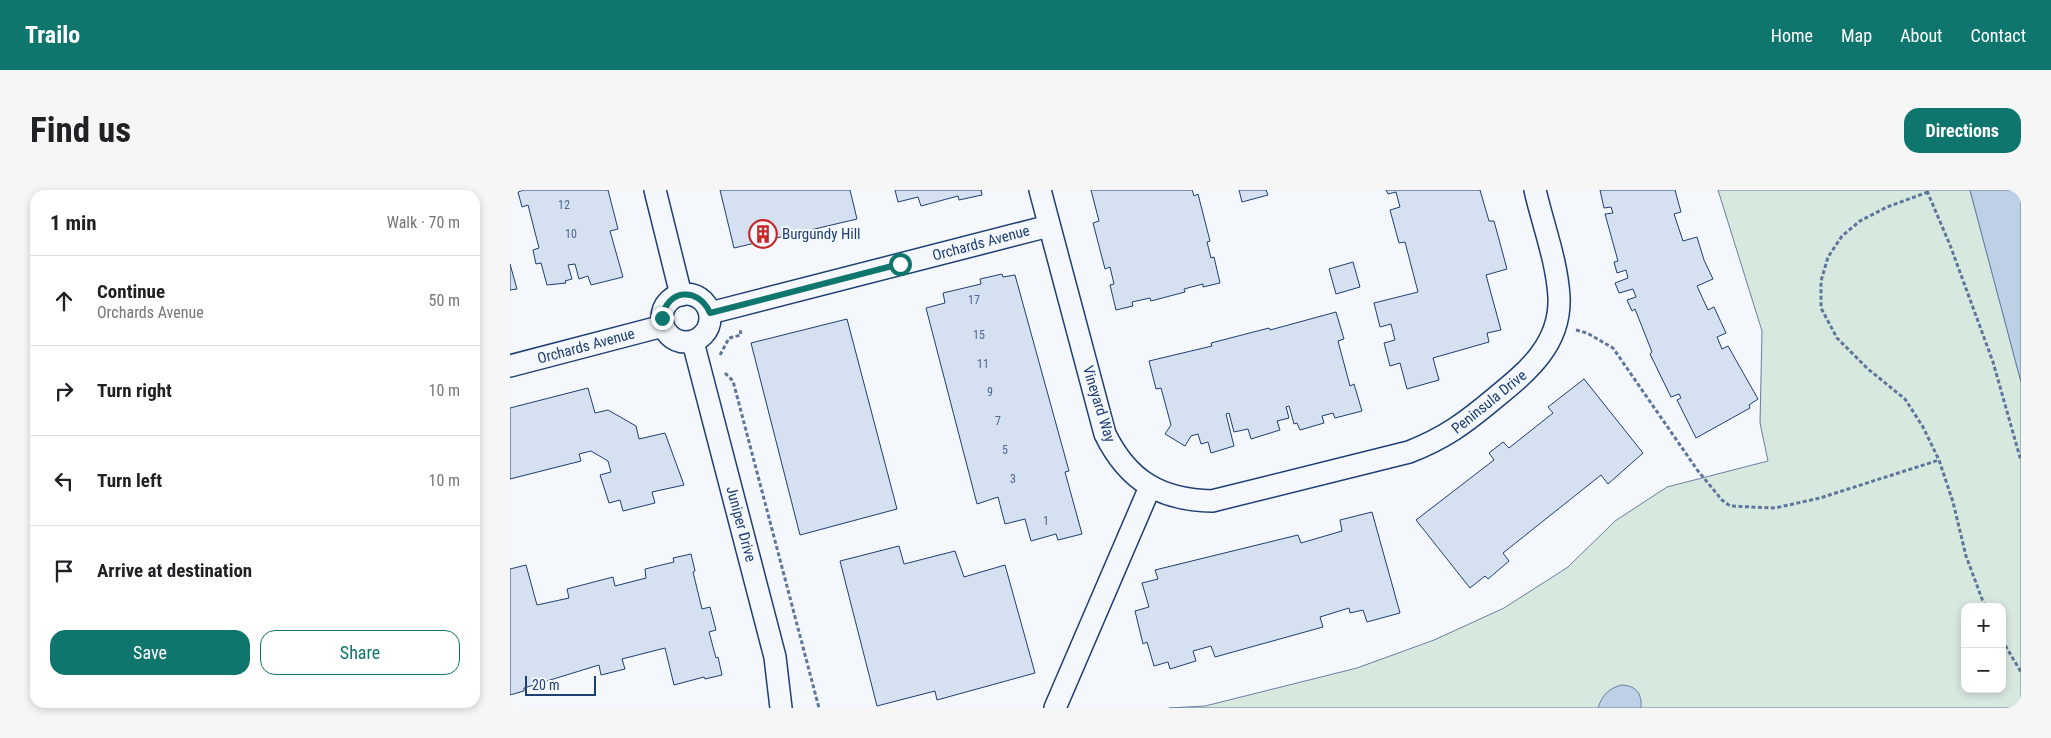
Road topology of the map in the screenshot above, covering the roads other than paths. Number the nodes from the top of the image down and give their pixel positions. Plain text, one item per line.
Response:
1 (655, 190) edge
2 (1040, 190) edge
3 (1535, 190) edge
4 (1049, 226) junction
5 (681, 294) junction
6 (710, 313) junction
7 (663, 326) junction
8 (693, 342) junction
9 (510, 366) edge
10 (1150, 487) junction
11 (781, 708) edge
12 (1055, 708) edge

1 - 5 street
2 - 4 street, Vineyard Way
3 - 10 street, Peninsula Drive
4 - 6 street, Orchards Avenue
4 - 10 street, Vineyard Way
5 - 6 street
5 - 7 street
6 - 8 street
7 - 8 street
7 - 9 street, Orchards Avenue
8 - 11 street, Juniper Drive
10 - 12 street

